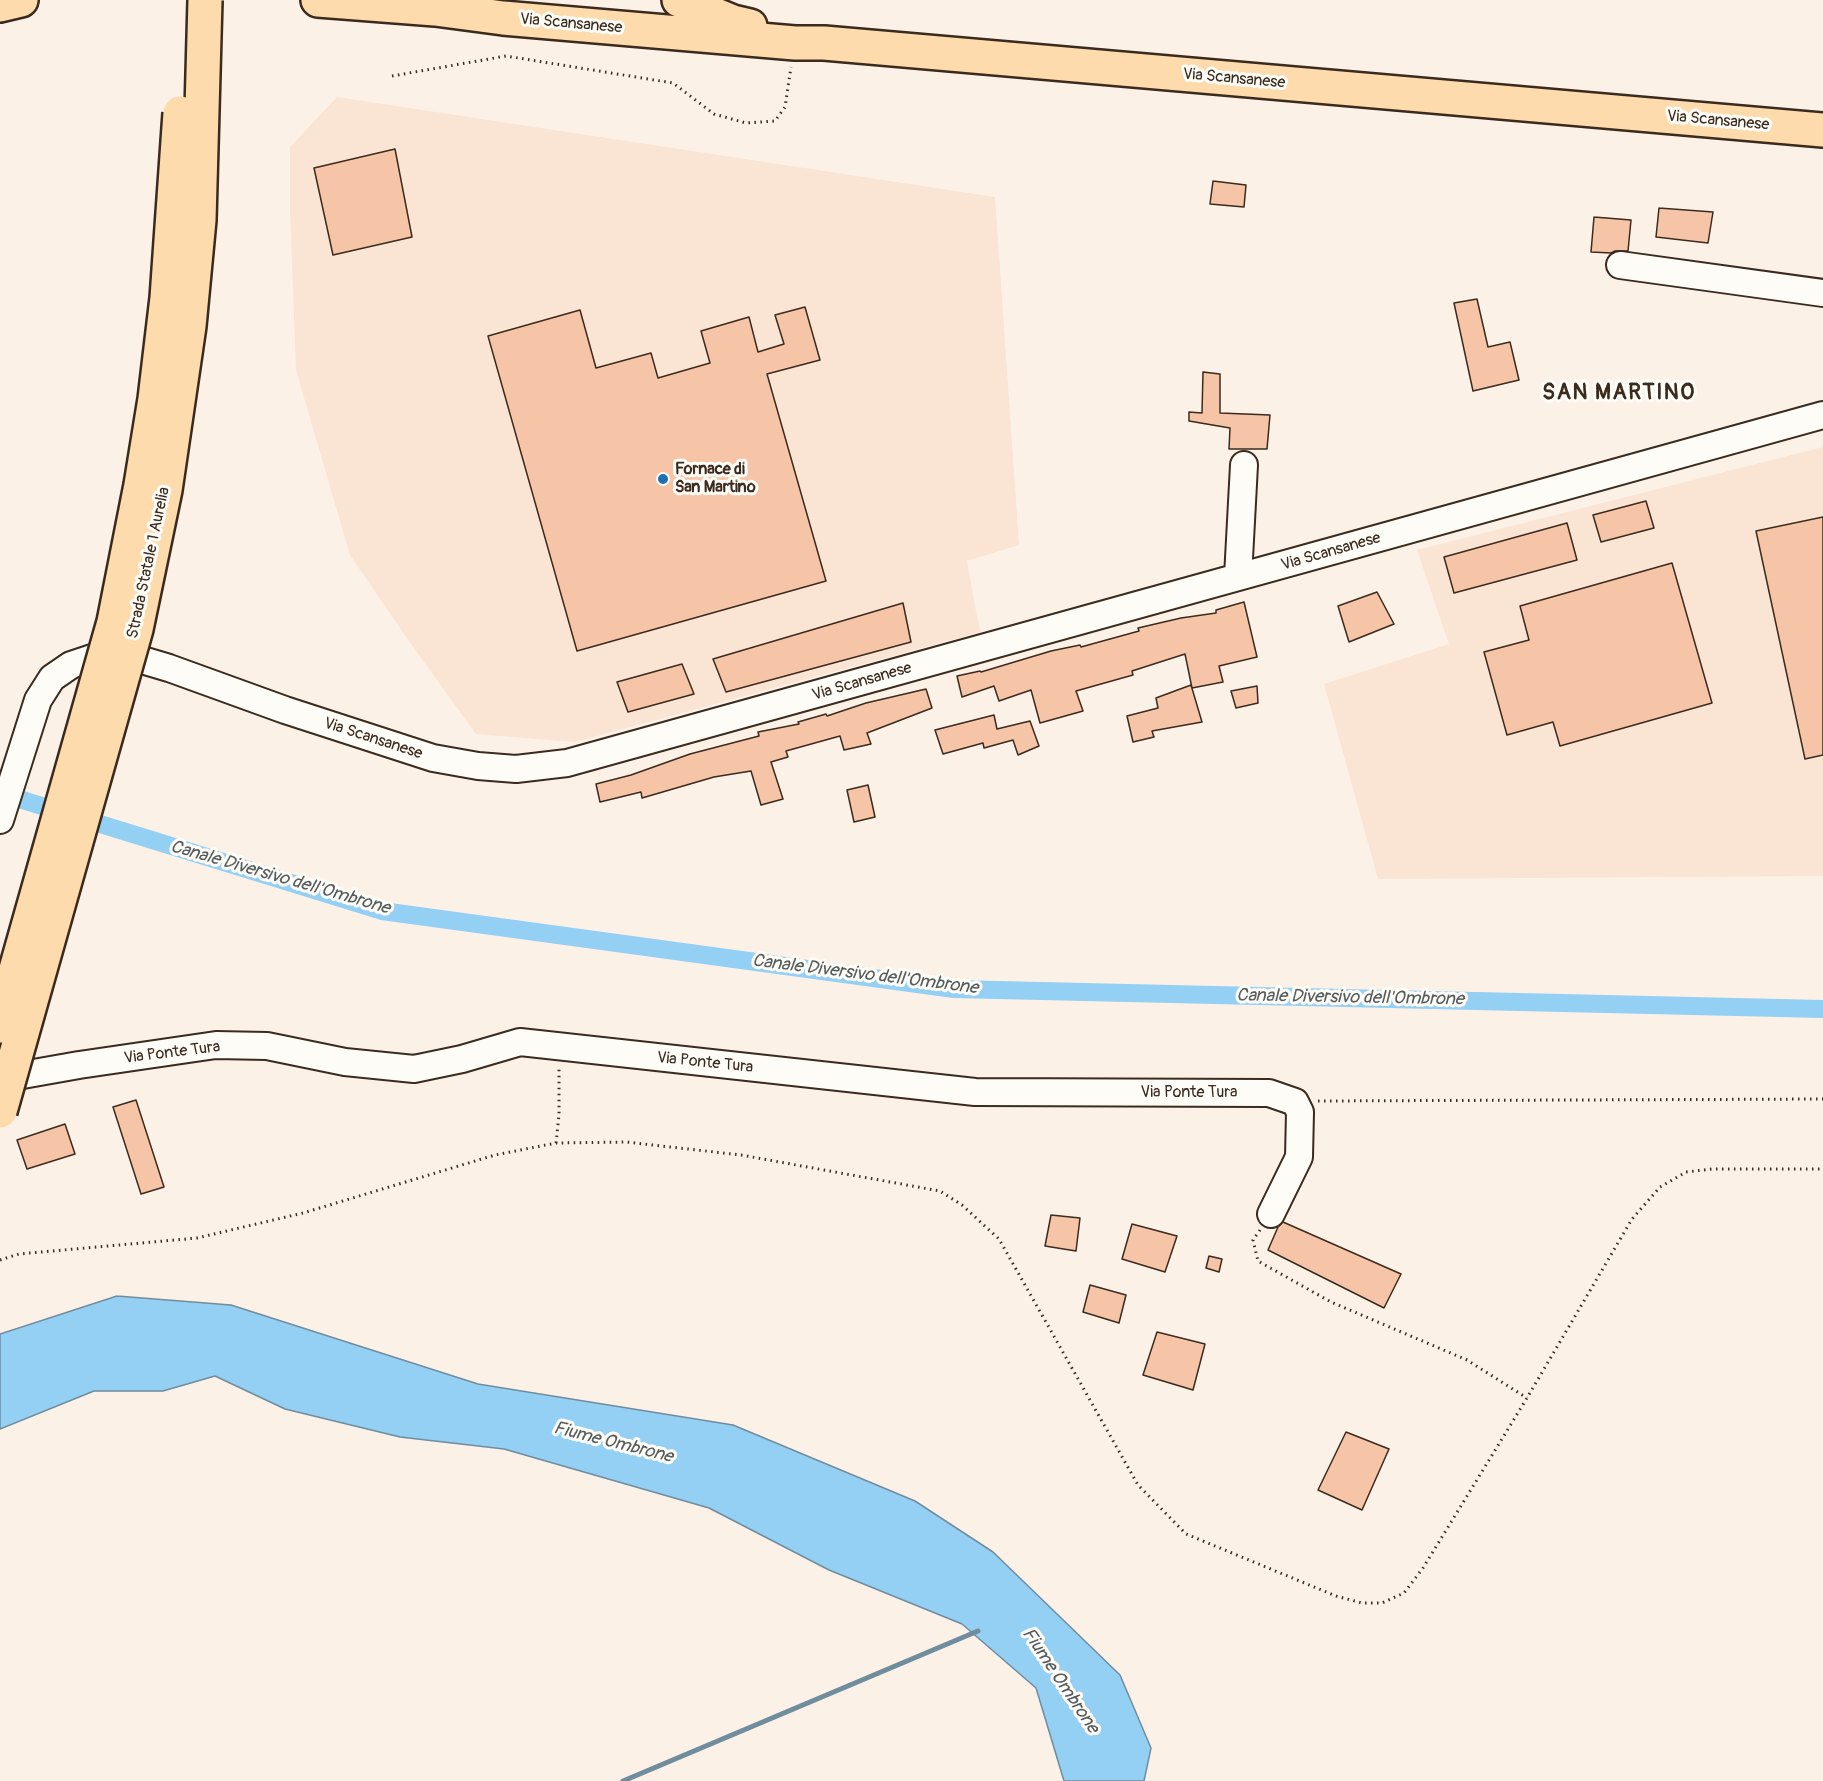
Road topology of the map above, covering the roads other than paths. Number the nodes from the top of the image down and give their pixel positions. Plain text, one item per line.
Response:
1 (21, 0) edge
2 (182, 0) edge
3 (205, 0) edge
4 (318, 0) edge
5 (479, 0) edge
6 (680, 0) edge
7 (0, 5) edge
8 (435, 9) junction
9 (810, 43) junction
10 (1823, 130) edge
11 (1620, 265) dead end
12 (1823, 293) edge
13 (1823, 415) edge
14 (1244, 465) dead end
15 (1238, 577) junction
16 (0, 820) edge
17 (0, 1026) edge
18 (0, 1079) edge
19 (0, 1111) edge
20 (1271, 1214) road end

1 - 7 main road
2 - 17 main road, Strada Statale 1 Aurelia, bridge
3 - 19 main road, Strada Statale 1 Aurelia, bridge
4 - 8 main road, Via Scansanese
5 - 8 main road
6 - 9 main road, Via Scansanese
8 - 9 main road, Via Scansanese
9 - 10 main road, Via Scansanese
11 - 12 street
13 - 15 street, Via Scansanese
14 - 15 street
15 - 16 street, Via Scansanese
18 - 20 street, Via Ponte Tura

